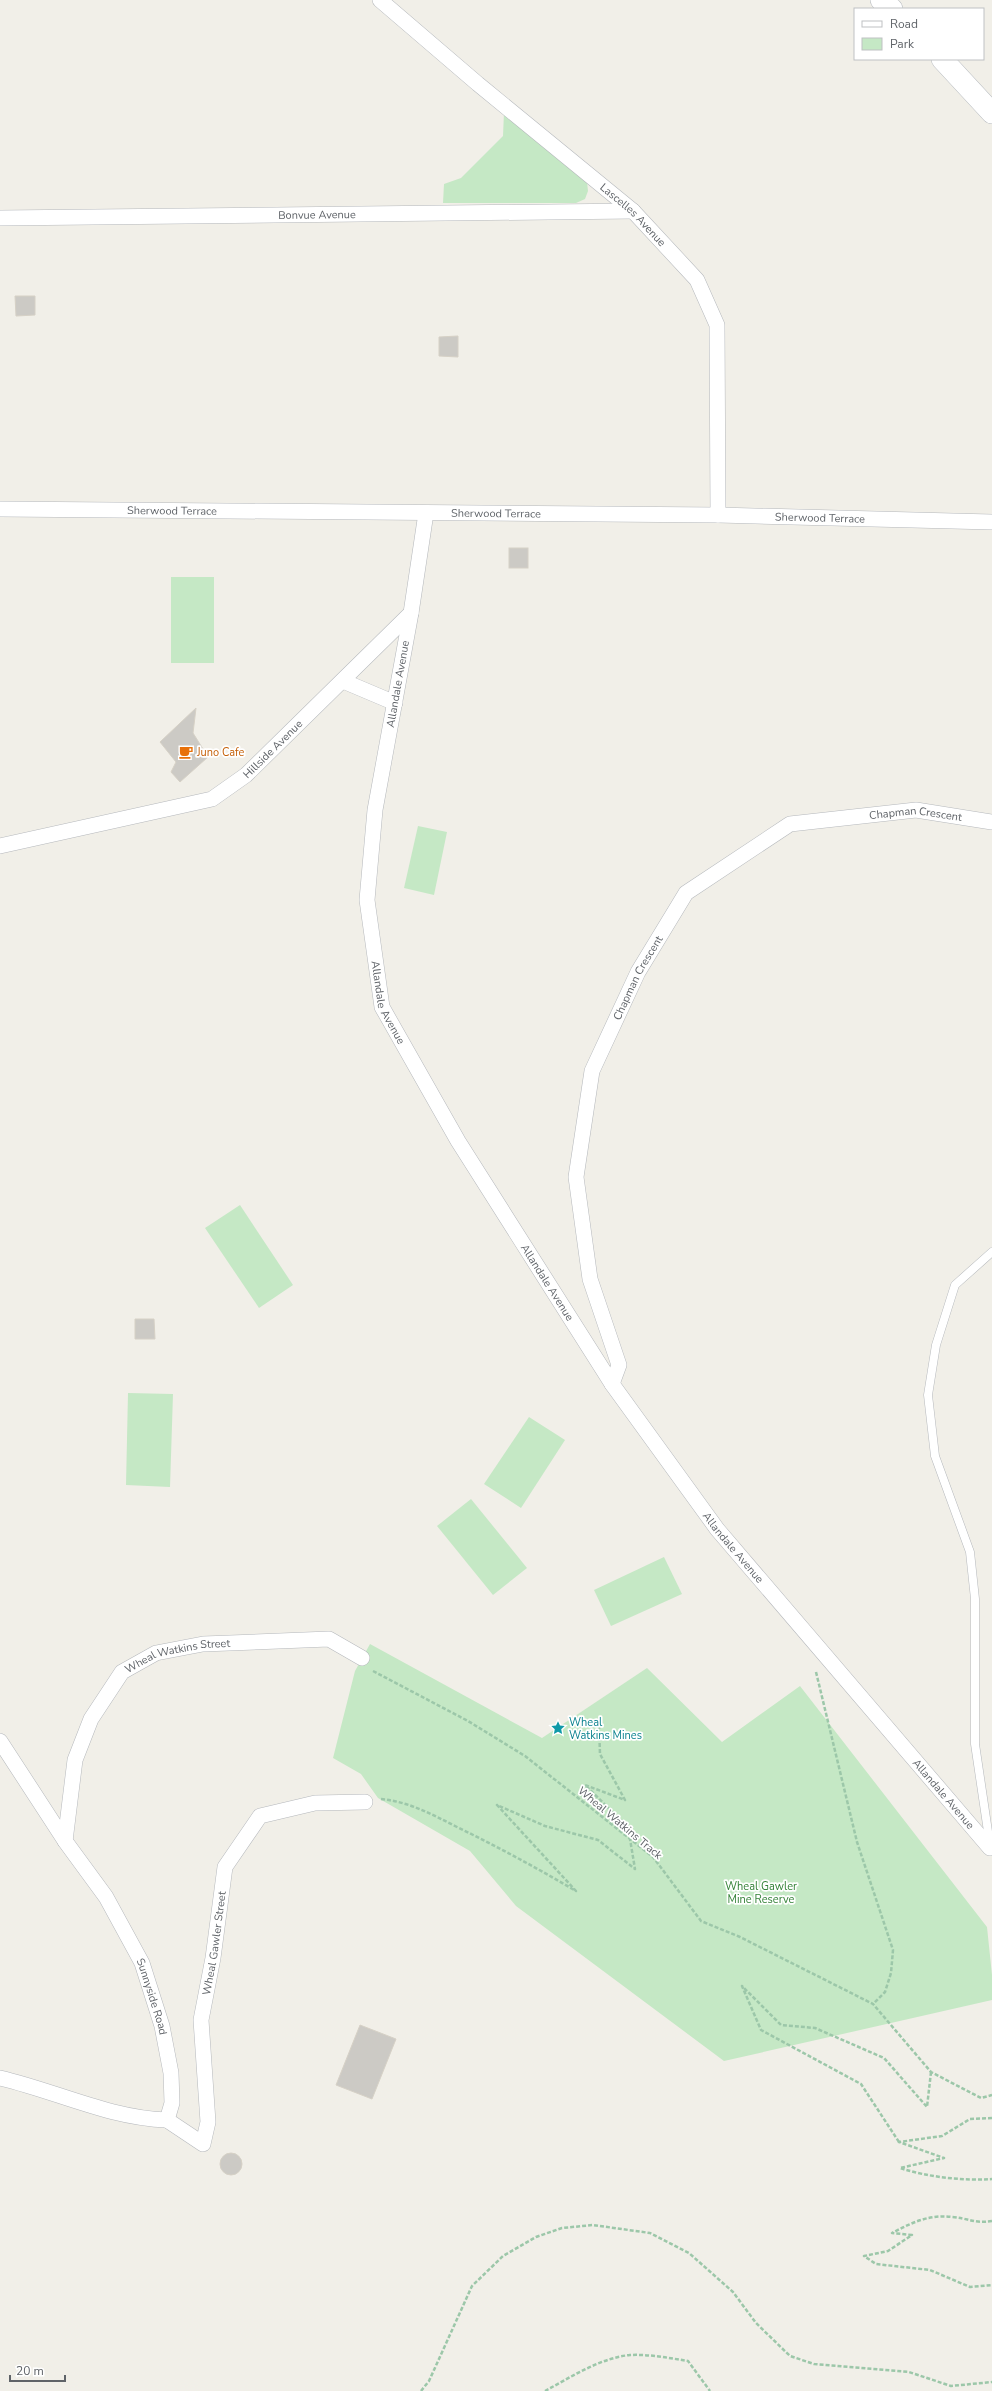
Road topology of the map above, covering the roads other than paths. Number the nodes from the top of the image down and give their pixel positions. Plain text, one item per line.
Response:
1 (380, 0) edge
2 (881, 0) edge
3 (890, 0) edge
4 (891, 8) edge
5 (896, 8) edge
6 (943, 60) edge
7 (992, 113) edge
8 (633, 211) junction
9 (0, 218) edge
10 (0, 509) edge
11 (426, 513) junction
12 (718, 515) junction
13 (992, 522) edge
14 (411, 613) junction
15 (343, 681) junction
16 (395, 703) junction
17 (992, 822) edge
18 (0, 846) edge
19 (992, 1252) edge
20 (612, 1384) junction
21 (362, 1658) road end
22 (0, 1741) edge
23 (365, 1802) road end
24 (65, 1841) junction
25 (990, 1848) joint
26 (0, 2078) edge
27 (167, 2120) junction

1 - 8 street, Lascelles Avenue
2 - 4 street
3 - 5 street
6 - 7 street
8 - 9 street, Bonvue Avenue
8 - 12 street, Lascelles Avenue
10 - 11 street, Sherwood Terrace
11 - 12 street, Sherwood Terrace
11 - 14 street
12 - 13 street, Sherwood Terrace
14 - 15 street, Hillside Avenue
14 - 16 street, Allandale Avenue
15 - 16 street
15 - 18 street, Hillside Avenue
16 - 20 street, Allandale Avenue
17 - 20 street, Chapman Crescent
19 - 25 lane
20 - 25 street, Allandale Avenue
21 - 24 street, Wheal Watkins Street
22 - 24 street, Sunnyside Road
23 - 27 street, Wheal Gawler Street
24 - 27 street, Sunnyside Road
26 - 27 street

